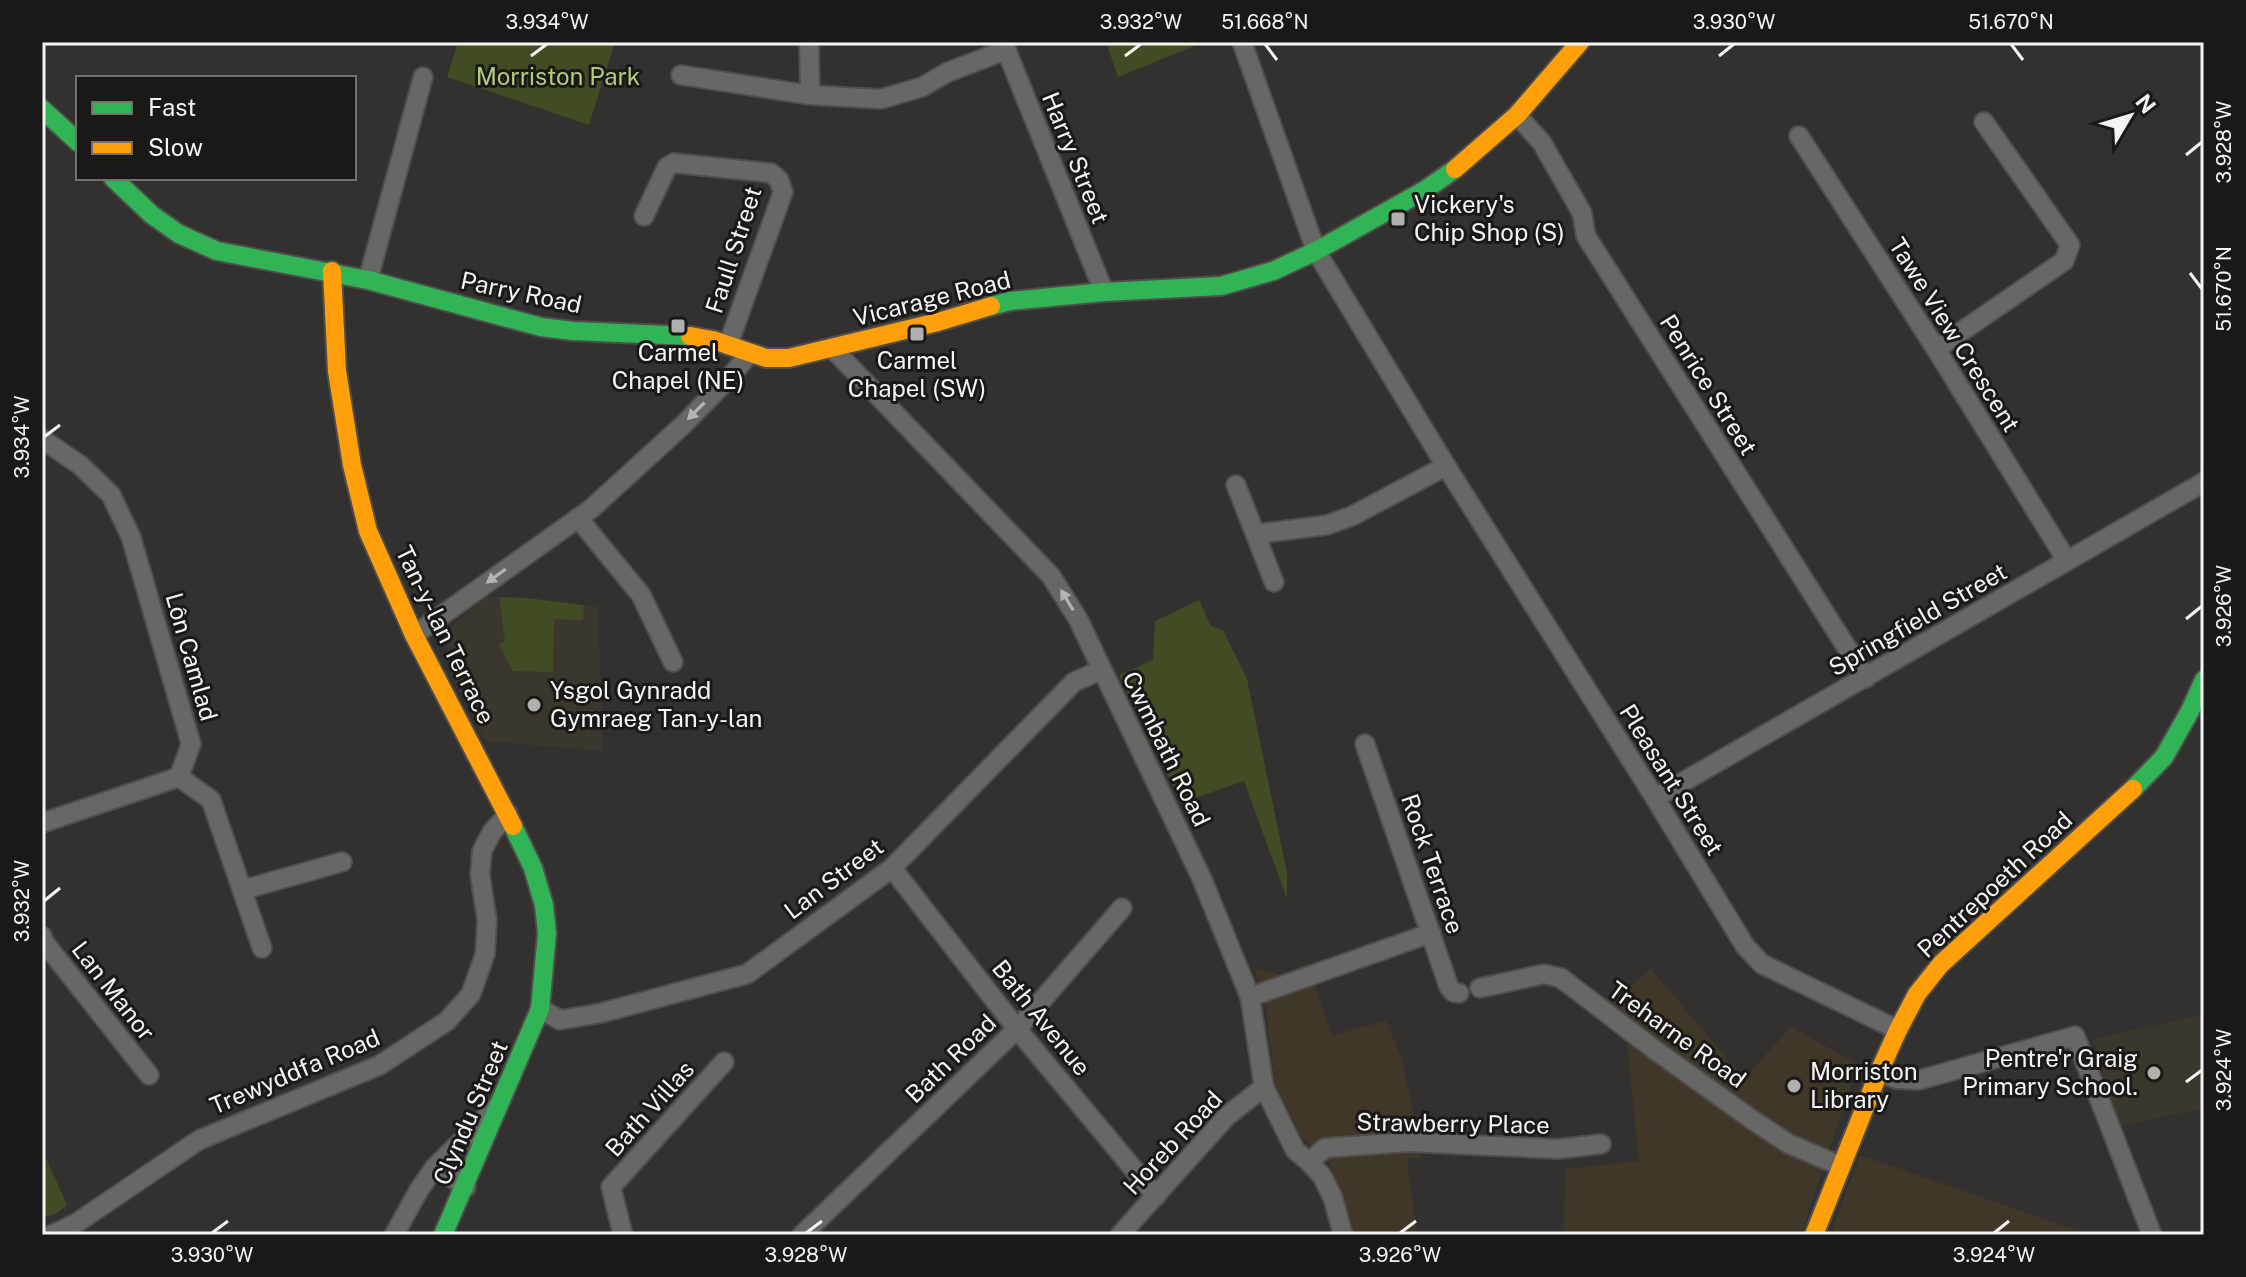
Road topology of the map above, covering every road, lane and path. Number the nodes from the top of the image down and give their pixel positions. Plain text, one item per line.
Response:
1 (809, 42) edge
2 (1242, 42) edge
3 (1580, 42) edge
4 (1004, 46) edge
5 (681, 75) dead end
6 (423, 77) dead end
7 (810, 95) junction
8 (42, 109) edge
9 (1517, 115) junction
10 (1984, 122) dead end
11 (1799, 136) dead end
12 (76, 140) edge
13 (115, 180) edge
14 (644, 216) dead end
15 (1316, 251) junction
16 (332, 271) junction
17 (368, 280) junction
18 (1104, 292) junction
19 (728, 345) junction
20 (832, 348) junction
21 (1936, 349) junction
22 (749, 354) junction
23 (42, 439) edge
24 (1446, 466) junction
25 (2204, 482) edge
26 (1236, 485) dead end
27 (578, 518) junction
28 (1256, 534) junction
29 (2067, 561) junction
30 (1274, 582) dead end
31 (414, 635) junction
32 (673, 662) dead end
33 (1101, 670) junction
34 (1866, 678) junction
35 (2204, 680) edge
36 (1365, 744) dead end
37 (179, 777) junction
38 (1655, 798) junction
39 (508, 814) junction
40 (42, 823) edge
41 (342, 862) dead end
42 (892, 868) junction
43 (242, 890) junction
44 (1122, 908) dead end
45 (1431, 933) junction
46 (42, 936) edge
47 (262, 948) dead end
48 (1480, 988) dead end
49 (1459, 993) dead end
50 (1250, 997) junction
51 (540, 1009) junction
52 (1017, 1029) junction
53 (1898, 1030) junction
54 (724, 1062) dead end
55 (1879, 1072) junction
56 (149, 1075) dead end
57 (1264, 1087) junction
58 (499, 1104) junction
59 (1601, 1144) dead end
60 (1309, 1162) junction
61 (1841, 1166) junction
62 (435, 1167) junction
63 (466, 1187) junction
64 (1156, 1196) junction
65 (51, 1235) edge
66 (394, 1235) edge
67 (443, 1235) edge
68 (623, 1235) edge
69 (802, 1235) edge
70 (1120, 1235) edge
71 (1343, 1235) edge
72 (1814, 1235) edge
73 (2152, 1235) edge

1 - 7 street
2 - 15 street
3 - 9 street, Vicarage Road
4 - 7 street
4 - 18 street, Harry Street
5 - 7 street
6 - 17 street
8 - 12 street
9 - 15 street, Vicarage Road
9 - 34 street, Penrice Street
10 - 21 street
11 - 21 street, Tawe View Crescent
13 - 16 street, Parry Road
14 - 19 street, Faull Street
15 - 18 street, Vicarage Road
15 - 24 street
16 - 17 street, Parry Road
16 - 31 street, Tan-y-lan Terrace
17 - 19 street, Parry Road
18 - 20 street, Vicarage Road
19 - 22 street, Parry Road
20 - 22 street, Vicarage Road
33 -> 20 street, Cwmbath Road
21 - 29 street, Tawe View Crescent
22 -> 27 street
23 - 37 street, Lôn Camlad
24 - 28 street
24 - 38 street, Pleasant Street
25 - 29 street, Springfield Street
26 - 28 street
27 -> 31 street
27 - 32 street
28 - 30 street
29 - 34 street, Springfield Street
31 - 39 street, Tan-y-lan Terrace
33 - 42 street, Lan Street
33 - 50 street, Cwmbath Road
34 - 38 street, Springfield Street
35 - 53 street, Pentrepoeth Road
36 - 45 street, Rock Terrace
37 - 40 street
37 - 43 street
38 - 53 street, Pleasant Street
39 - 51 street, Tan-y-lan Terrace
39 - 65 street, Trewyddfa Road
41 - 43 street
42 - 51 street, Lan Street
42 - 52 street, Bath Avenue
43 - 47 street
44 - 52 street, Bath Road
45 - 49 street, Rock Terrace
45 - 50 street
46 - 56 street, Lan Manor
48 - 61 street, Treharne Road
50 - 57 street, Cwmbath Road
51 - 58 street, Clyndu Street
52 - 64 street, Bath Avenue
52 - 69 street, Bath Road
53 - 55 street, Pentrepoeth Road
54 - 68 street, Bath Villas
55 - 61 street, Pentrepoeth Road
55 - 73 street
57 - 60 street, Cwmbath Road
57 - 64 street, Horeb Road
58 - 62 street
58 - 63 street, Clyndu Street
59 - 60 street, Strawberry Place
60 - 71 street, Cwmbath Road
61 - 72 street, Pentrepoeth Road
62 - 63 street
62 - 66 street
63 - 67 street, Clyndu Street
64 - 70 street, Horeb Road

